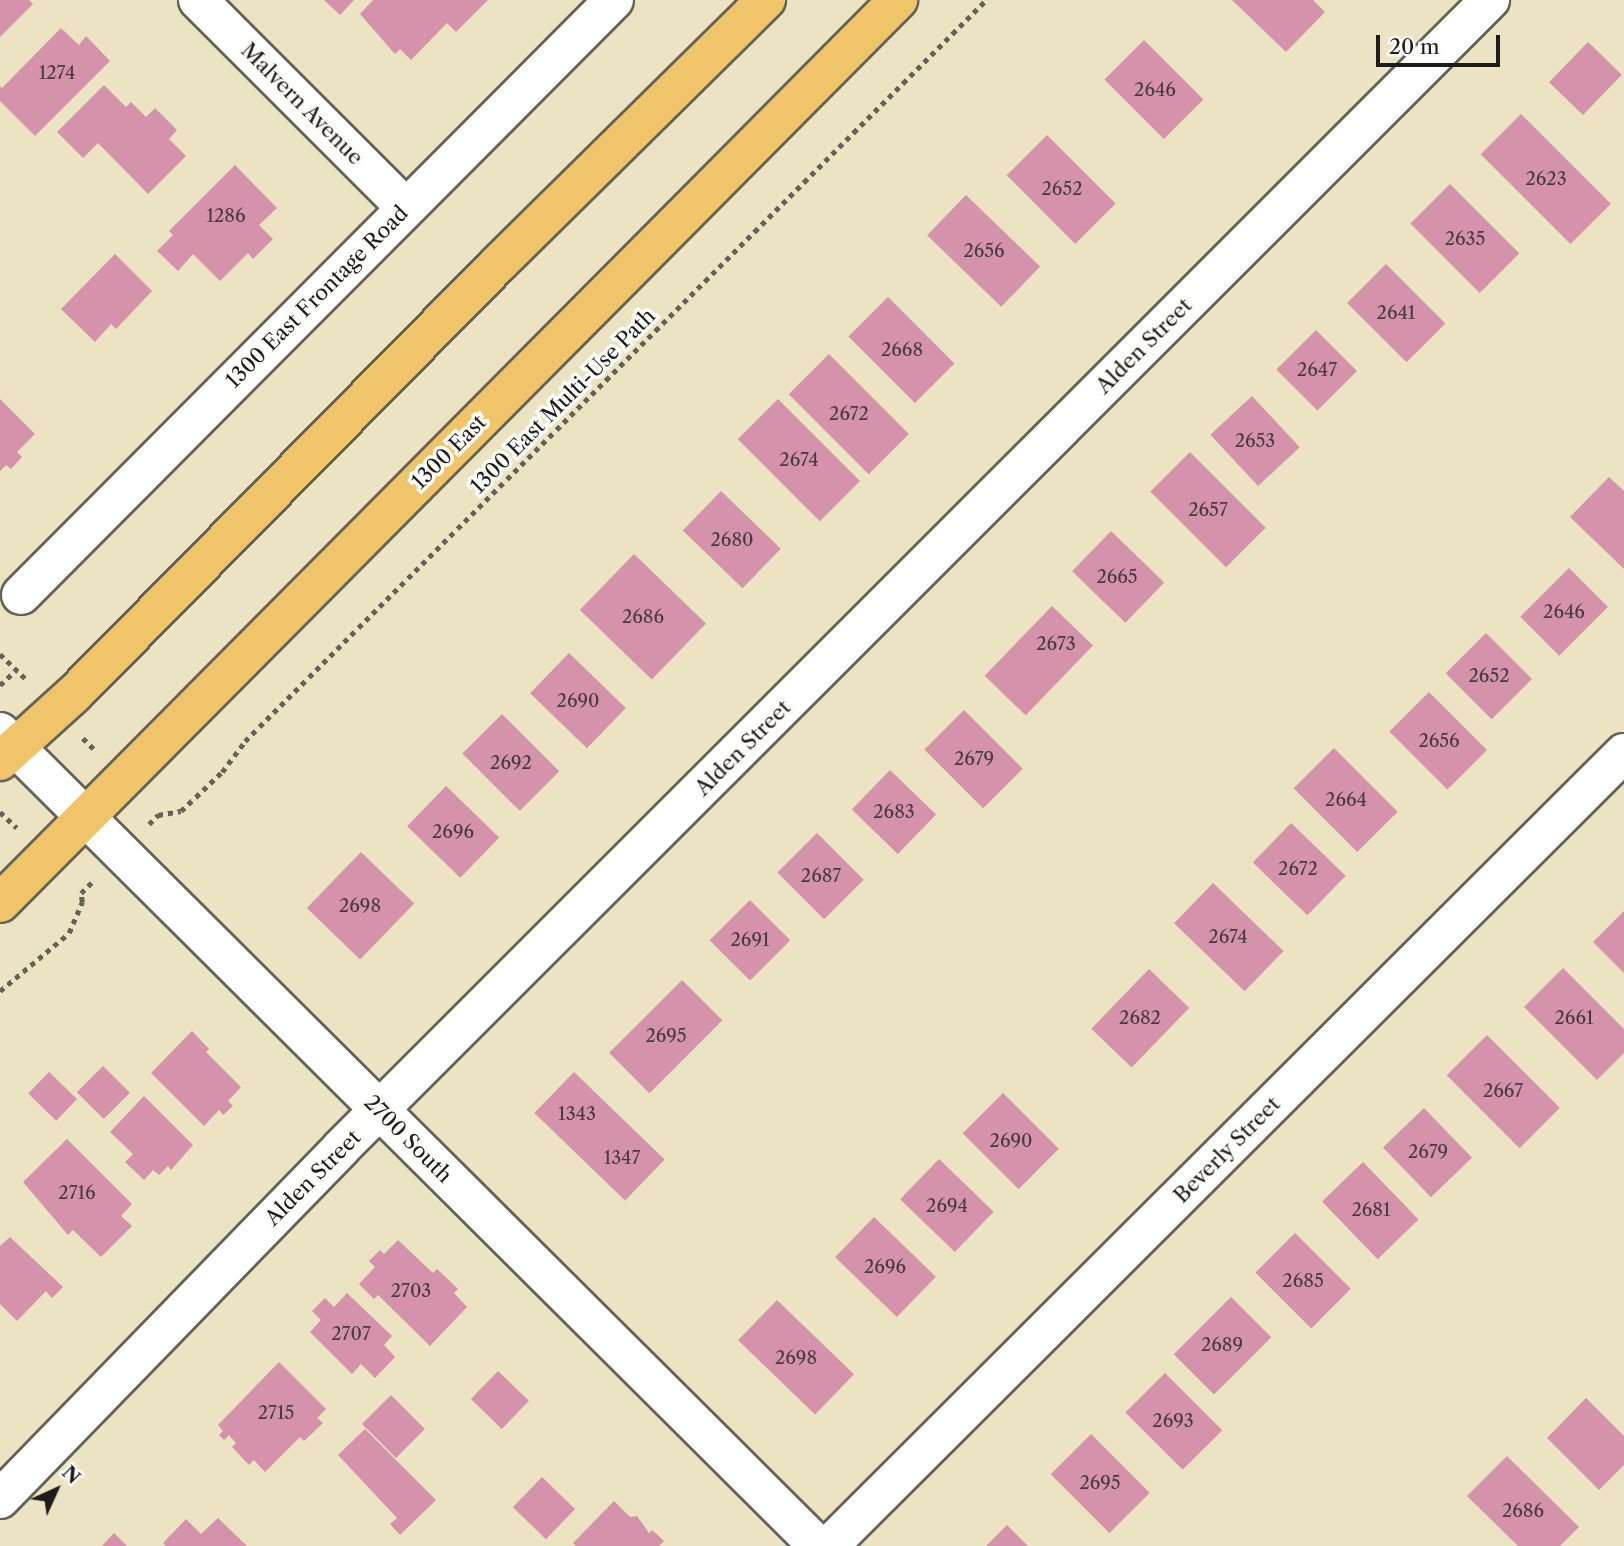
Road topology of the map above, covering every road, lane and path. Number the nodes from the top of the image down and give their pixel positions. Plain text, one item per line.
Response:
1 (198, 0) edge
2 (614, 0) edge
3 (766, 0) edge
4 (898, 0) edge
5 (986, 0) edge
6 (1490, 0) edge
7 (406, 208) junction
8 (21, 595) dead end
9 (0, 654) edge
10 (16, 670) junction
11 (0, 685) edge
12 (56, 709) junction
13 (5, 747) edge
14 (1624, 753) edge
15 (123, 779) junction
16 (85, 817) junction
17 (81, 893) dead end
18 (0, 903) edge
19 (0, 991) edge
20 (379, 1111) junction
21 (0, 1499) edge
22 (818, 1546) edge
23 (830, 1546) edge

1 - 7 street, Malvern Avenue
2 - 7 street, 1300 East Frontage Road
3 - 12 main road
4 - 15 main road, 1300 East
5 - 15 path, 1300 East Multi-Use Path
6 - 20 street, Alden Street
7 - 8 street, 1300 East Frontage Road
9 - 10 path
10 - 11 path
10 - 12 path
12 - 13 main road
12 - 15 path
13 - 16 street, 2700 South
14 - 23 street, Beverly Street
15 - 16 main road, 1300 East
16 - 18 main road, 1300 East
16 - 20 street, 2700 South
17 - 19 path
20 - 21 street, Alden Street
20 - 22 street, 2700 South

